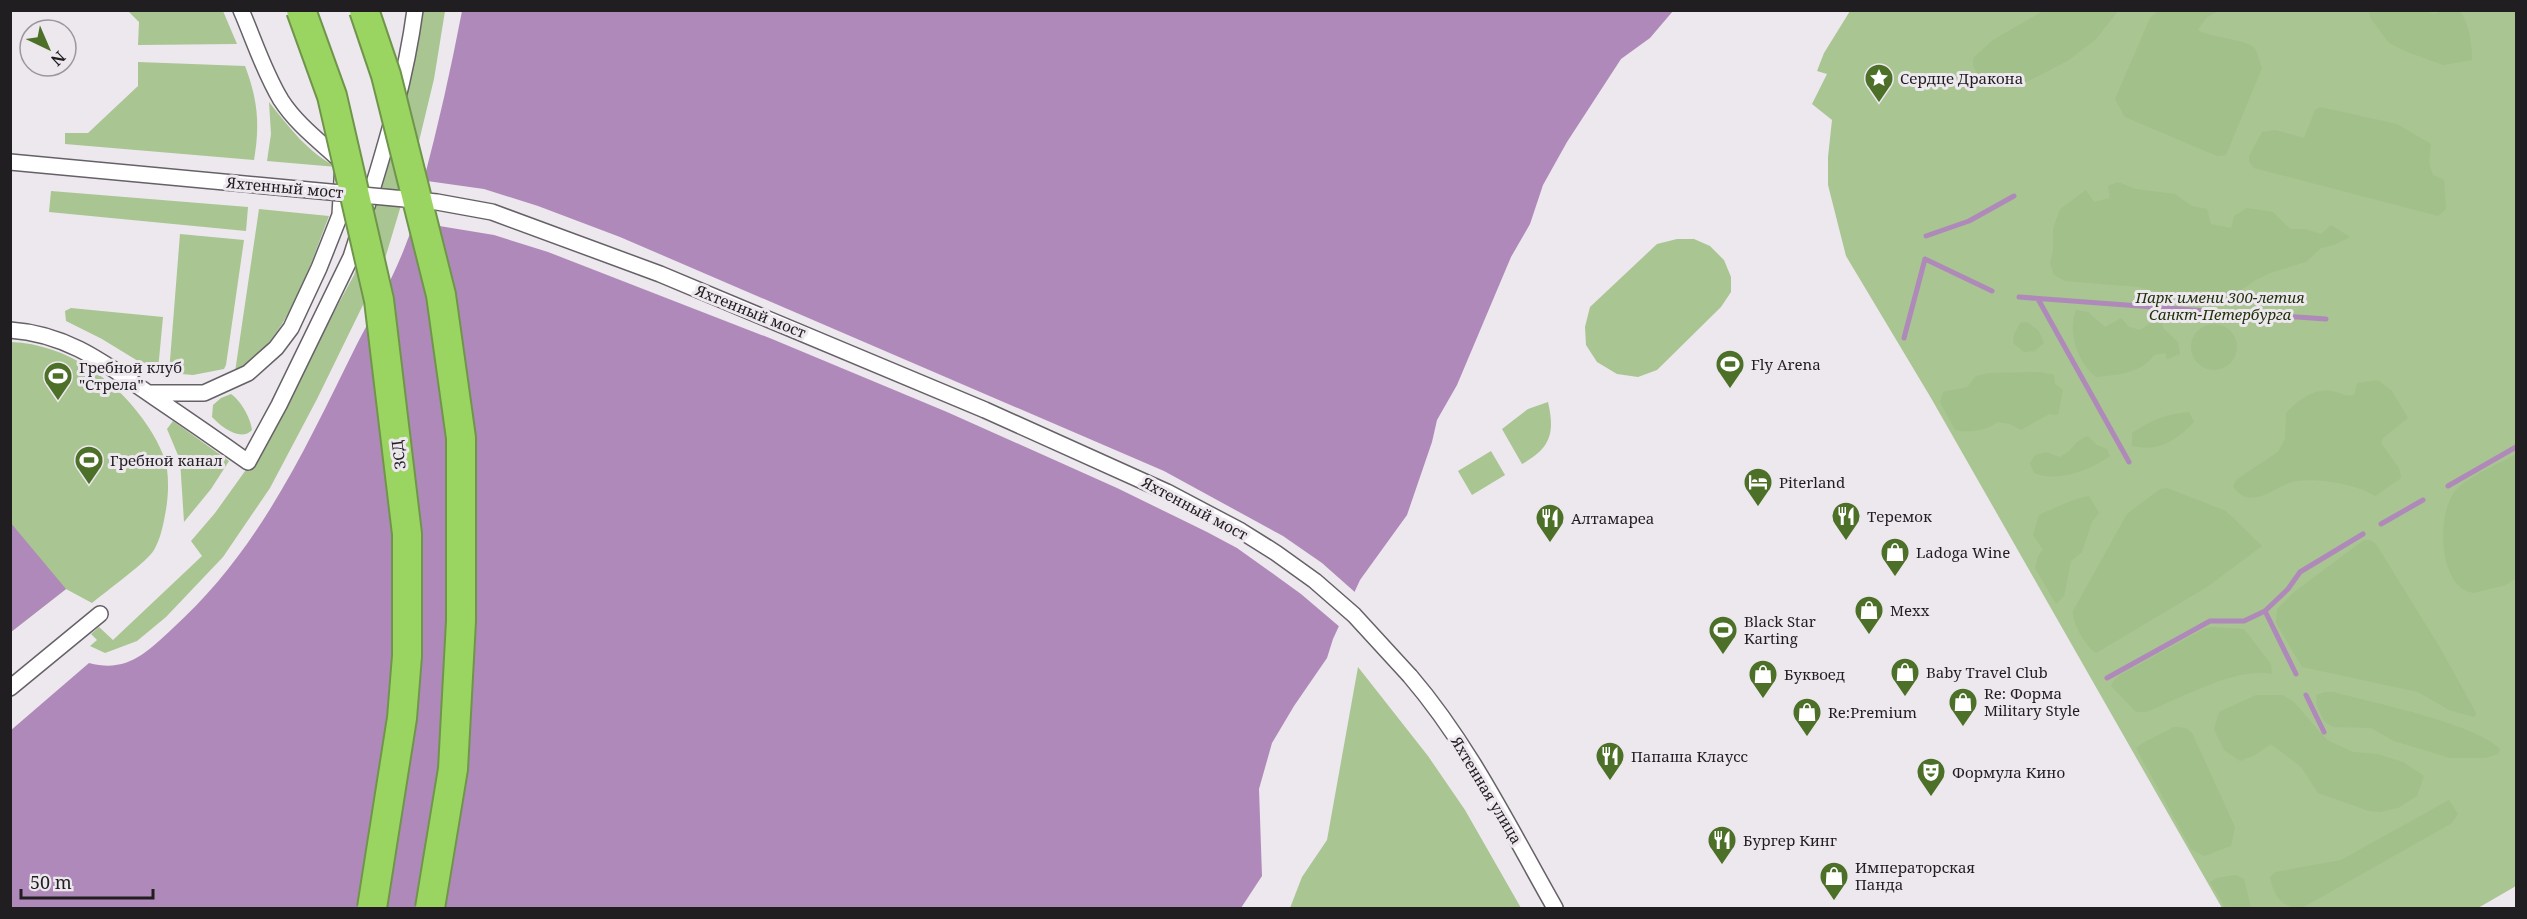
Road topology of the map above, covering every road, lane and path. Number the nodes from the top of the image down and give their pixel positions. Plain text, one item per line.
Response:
1 (241, 10) edge
2 (301, 10) edge
3 (364, 10) edge
4 (415, 10) edge
5 (10, 162) edge
6 (10, 330) edge
7 (149, 393) junction
8 (100, 614) dead end
9 (1410, 676) joint
10 (10, 688) edge
11 (372, 909) edge
12 (429, 909) edge
13 (1555, 909) edge

1 - 7 street
2 - 11 highway, ЗСД, bridge
3 - 12 highway, bridge
4 - 7 street
5 - 9 street, Яхтенный мост, bridge
6 - 7 street
8 - 10 street
9 - 13 street, Яхтенная улица

